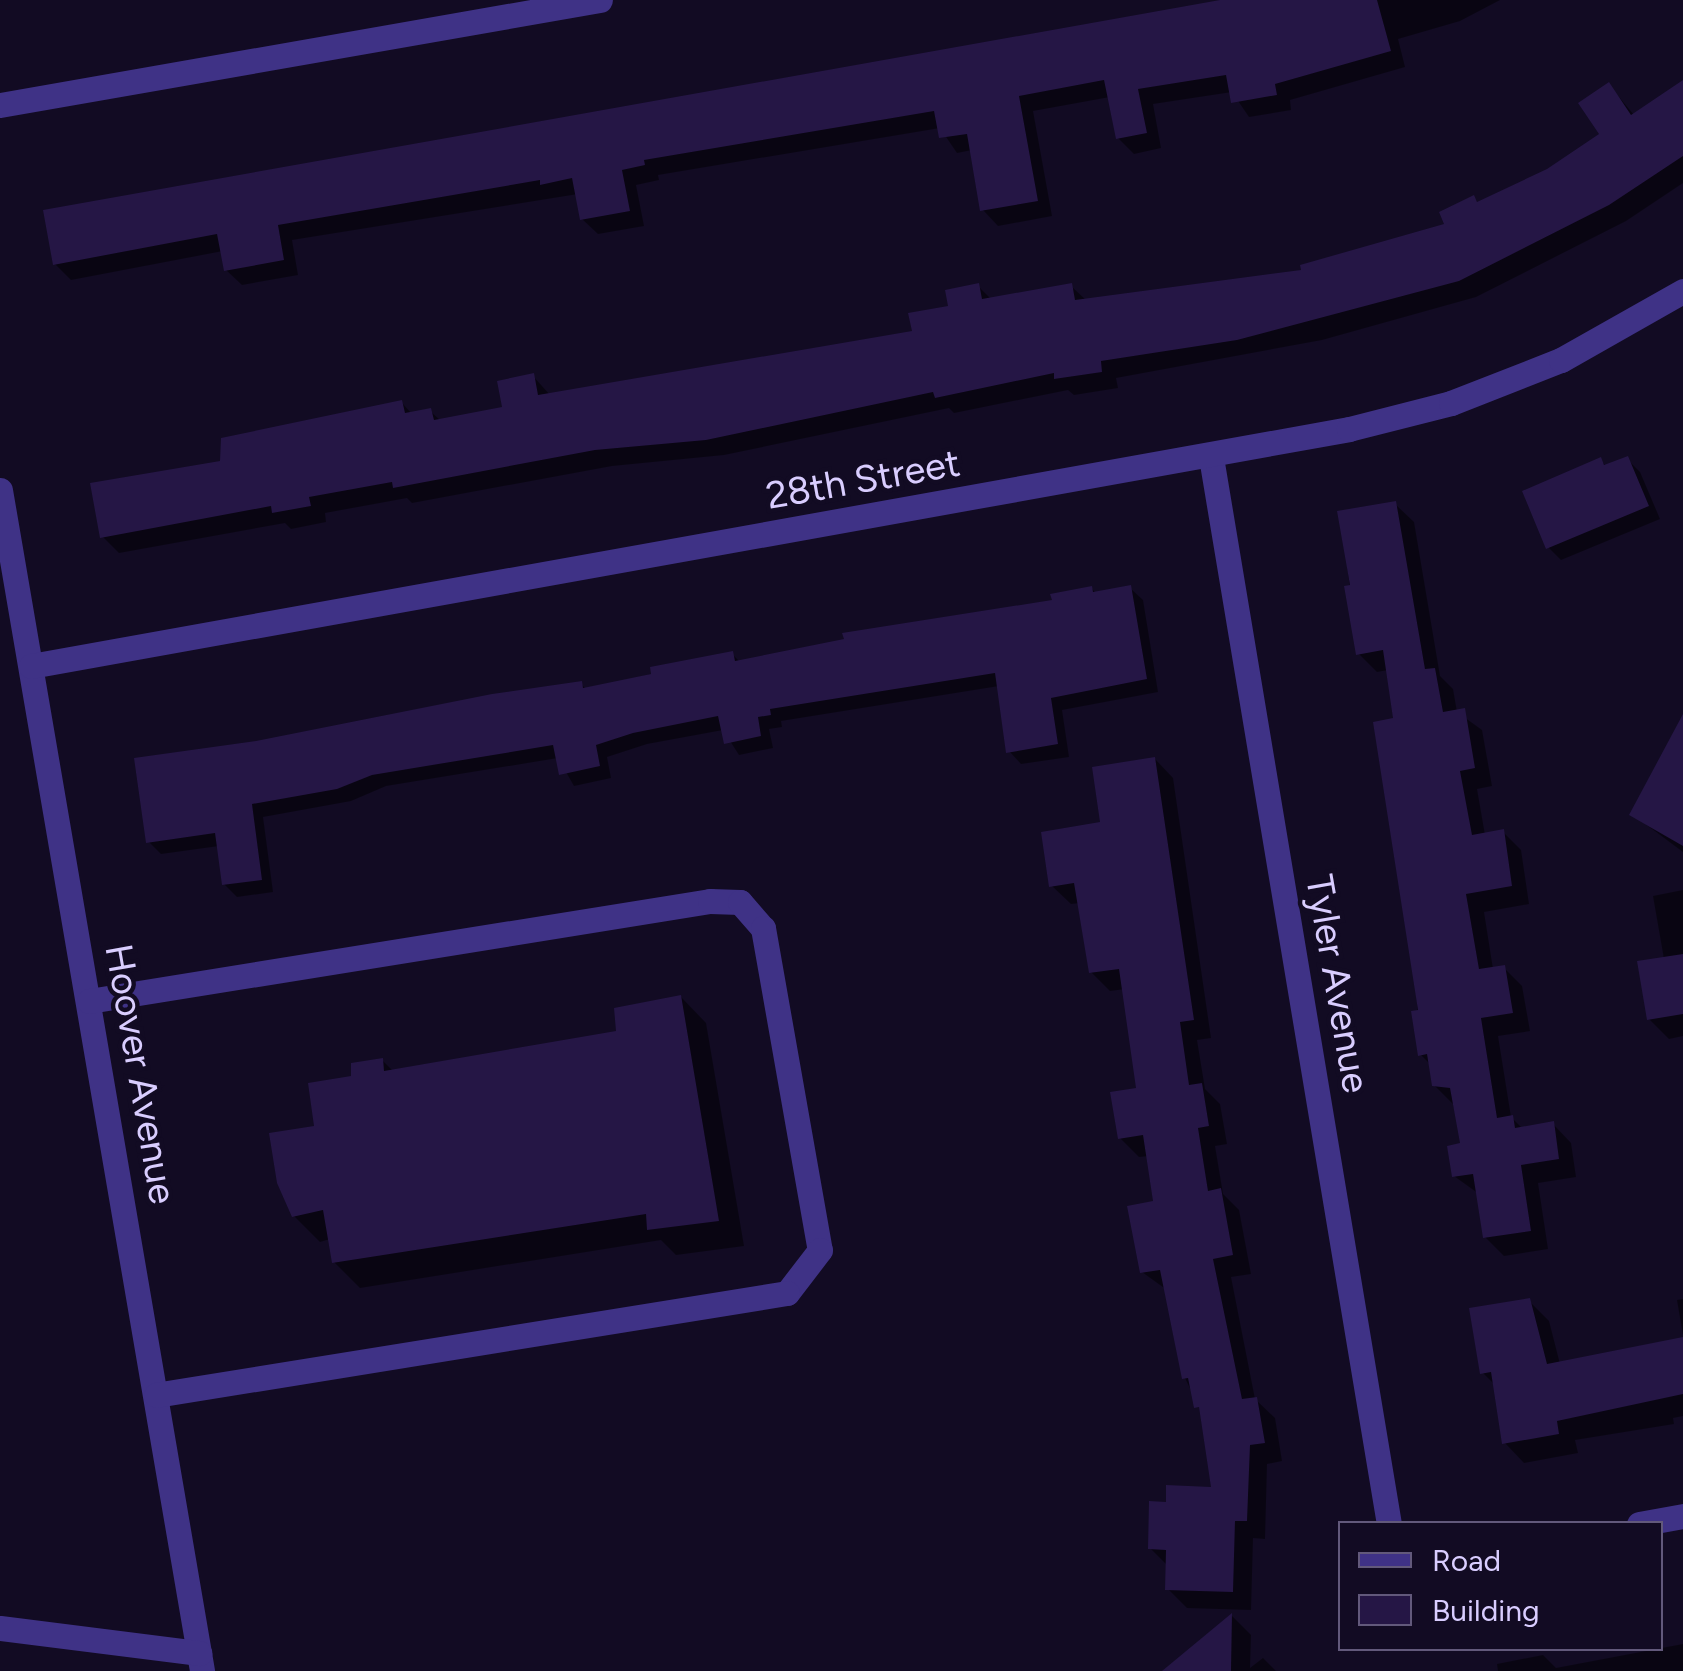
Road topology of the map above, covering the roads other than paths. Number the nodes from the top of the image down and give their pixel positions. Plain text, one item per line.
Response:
1 (600, 0) edge
2 (0, 105) edge
3 (1683, 291) edge
4 (1211, 457) junction
5 (0, 490) edge
6 (31, 666) junction
7 (89, 1000) junction
8 (156, 1394) junction
9 (1683, 1516) edge
10 (1389, 1521) edge
11 (1656, 1521) edge
12 (0, 1628) edge
13 (200, 1662) edge

1 - 2 street
3 - 4 street, 28th Street
4 - 6 street, 28th Street
4 - 10 street, Tyler Avenue
5 - 6 street, Hoover Avenue
6 - 7 street, Hoover Avenue
7 - 8 street, Hoover Avenue
7 - 8 street
8 - 13 street, Hoover Avenue
9 - 11 street
12 - 13 street

